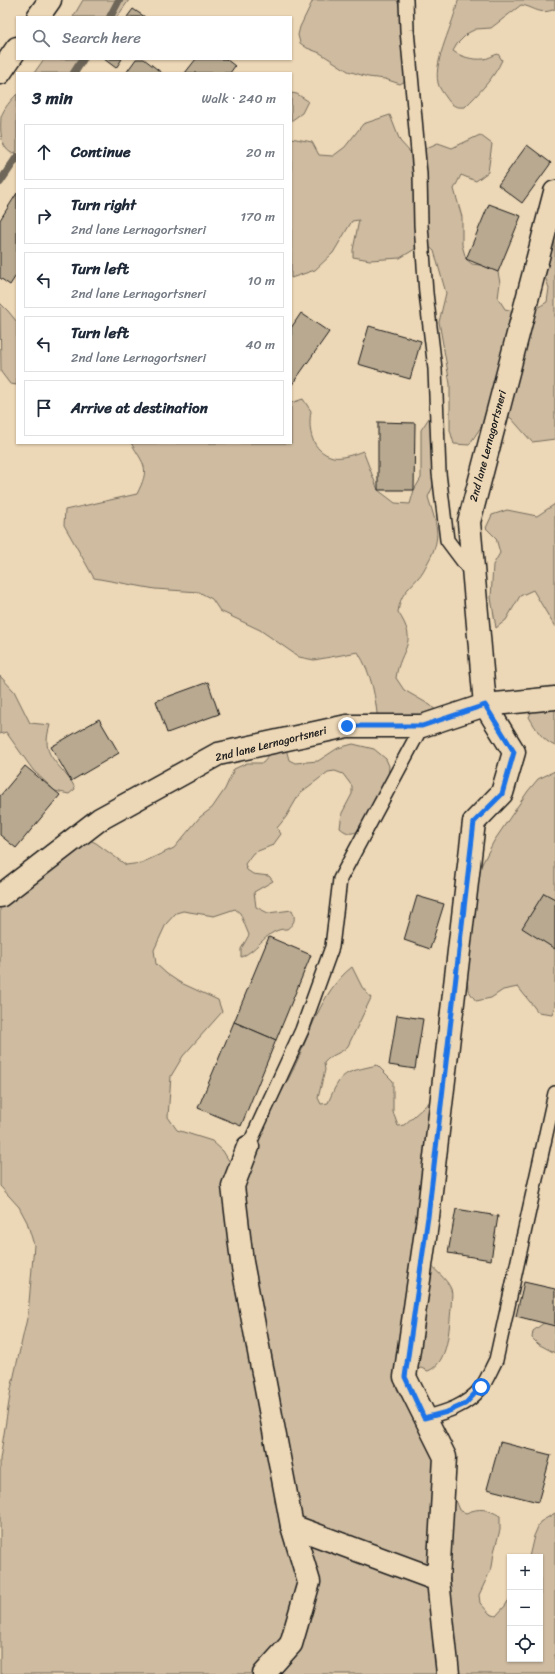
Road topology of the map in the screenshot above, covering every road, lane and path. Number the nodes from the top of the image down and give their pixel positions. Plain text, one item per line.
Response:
1 (50, 0) edge
2 (406, 0) edge
3 (39, 16) edge
4 (16, 49) edge
5 (0, 73) edge
6 (555, 192) edge
7 (473, 575) junction
8 (555, 698) edge
9 (485, 705) junction
10 (422, 726) junction
11 (0, 896) edge
12 (555, 1093) edge
13 (248, 1147) joint
14 (424, 1418) junction
15 (292, 1526) junction
16 (438, 1580) junction
17 (264, 1674) edge
18 (448, 1674) edge

1 - 3 street
2 - 7 lane
4 - 5 street
6 - 7 street, 2nd lane Lernagortsneri
7 - 9 street, 2nd lane Lernagortsneri
8 - 9 street, 2nd lane Lernagortsneri
9 - 10 street, 2nd lane Lernagortsneri
9 - 14 street, 2nd lane Lernagortsneri
10 - 11 street, 2nd lane Lernagortsneri
10 - 13 lane
12 - 14 lane
13 - 15 street
14 - 16 street, 2nd lane Lernagortsneri
15 - 16 street
15 - 17 street
16 - 18 street, 2nd lane Lernagortsneri

